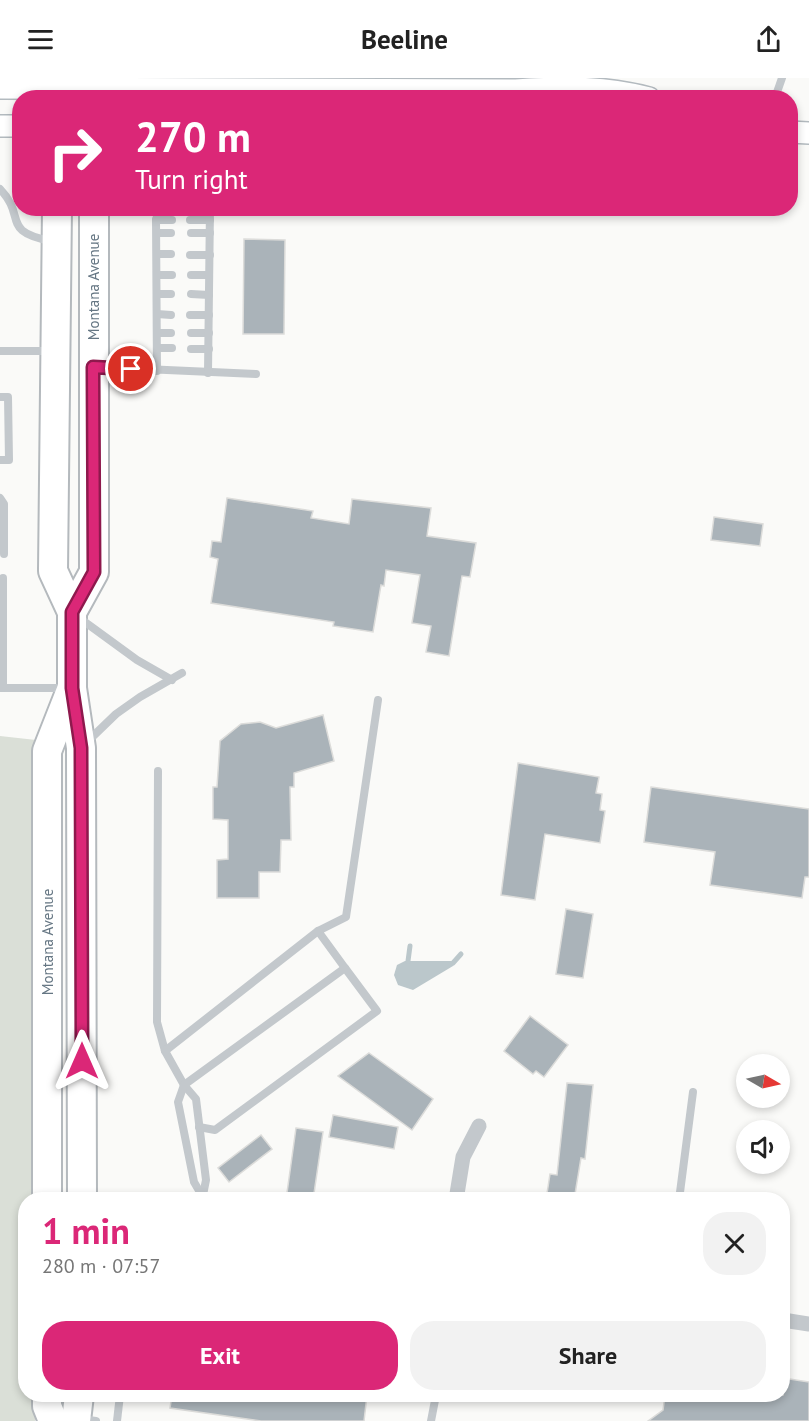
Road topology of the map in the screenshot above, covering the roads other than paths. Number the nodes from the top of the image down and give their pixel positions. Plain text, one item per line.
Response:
1 (282, 83) edge
2 (323, 83) edge
3 (588, 83) edge
4 (0, 88) edge
5 (54, 88) edge
6 (95, 88) edge
7 (516, 88) edge
8 (616, 90) edge
9 (0, 189) edge
10 (57, 216) edge
11 (97, 216) edge
12 (157, 216) edge
13 (210, 216) edge
14 (156, 220) junction
15 (172, 220) dead end
16 (190, 220) dead end
17 (210, 220) junction
18 (157, 233) junction
19 (171, 233) dead end
20 (191, 233) dead end
21 (210, 233) junction
22 (57, 242) junction
23 (157, 254) junction
24 (171, 254) dead end
25 (190, 255) dead end
26 (210, 255) junction
27 (209, 274) junction
28 (157, 275) junction
29 (172, 275) dead end
30 (191, 275) dead end
31 (157, 294) junction
32 (171, 294) dead end
33 (191, 294) dead end
34 (209, 295) junction
35 (157, 314) junction
36 (171, 315) dead end
37 (190, 315) dead end
38 (209, 315) junction
39 (157, 333) junction
40 (171, 333) dead end
41 (191, 333) dead end
42 (209, 333) junction
43 (157, 348) junction
44 (171, 348) dead end
45 (191, 348) dead end
46 (209, 349) junction
47 (0, 351) edge
48 (57, 351) junction
49 (93, 367) junction
50 (157, 371) junction
51 (208, 373) junction
52 (256, 374) dead end
53 (0, 397) edge
54 (0, 460) edge
55 (0, 498) edge
56 (4, 554) dead end
57 (3, 578) dead end
58 (72, 612) junction
59 (182, 673) dead end
60 (171, 680) junction
61 (1, 688) edge
62 (68, 698) junction
63 (378, 700) dead end
64 (81, 748) junction
65 (158, 771) dead end
66 (318, 931) junction
67 (345, 968) junction
68 (165, 1051) junction
69 (184, 1085) junction
70 (693, 1092) dead end
71 (199, 1126) junction
72 (479, 1126) dead end
73 (47, 1192) edge
74 (63, 1192) edge
75 (82, 1192) edge
76 (199, 1192) edge
77 (203, 1192) edge
78 (457, 1192) edge
79 (680, 1192) edge
80 (790, 1321) edge
81 (809, 1324) edge
82 (47, 1402) edge
83 (119, 1402) edge
84 (435, 1402) edge
85 (72, 1413) edge
86 (117, 1421) edge
87 (431, 1421) edge

1 - 2 street
1 - 6 street
2 - 7 street
3 - 7 street
3 - 8 street
4 - 5 street
5 - 6 street
9 - 22 lane
10 - 22 highway, Montana Avenue
11 - 49 highway, Montana Avenue
12 - 14 lane
13 - 17 lane
14 - 15 lane
14 - 18 lane
16 - 17 lane
17 - 21 lane
18 - 19 lane
18 - 23 lane
20 - 21 lane
21 - 26 lane
22 - 48 highway, Montana Avenue
23 - 24 lane
23 - 28 lane
25 - 26 lane
26 - 27 lane
27 - 30 lane
27 - 34 lane
28 - 29 lane
28 - 31 lane
31 - 32 lane
31 - 35 lane
33 - 34 lane
34 - 38 lane
35 - 36 lane
35 - 39 lane
37 - 38 lane
38 - 42 lane
39 - 40 lane
39 - 43 lane
41 - 42 lane
42 - 46 lane
43 - 44 lane
43 - 50 lane
45 - 46 lane
46 - 51 lane
47 - 48 lane
48 - 58 highway, Montana Avenue
49 - 50 lane
49 - 58 highway, Montana Avenue
50 - 51 lane
51 - 52 lane
53 - 54 lane
55 - 56 lane
57 - 61 lane
58 - 60 lane
58 - 62 highway, Montana Avenue
59 - 60 lane
60 - 64 lane
61 - 62 lane
62 - 64 highway, Montana Avenue
62 - 73 highway, Montana Avenue
62 - 74 highway
63 - 66 lane
64 - 75 highway, Montana Avenue
65 - 68 lane
66 - 67 lane
66 - 68 lane
67 - 69 lane
67 - 71 lane
68 - 69 lane
69 - 71 lane
69 - 76 lane
70 - 79 lane
71 - 77 lane
72 - 78 street
80 - 81 street
82 - 85 highway
83 - 86 lane
84 - 87 lane

